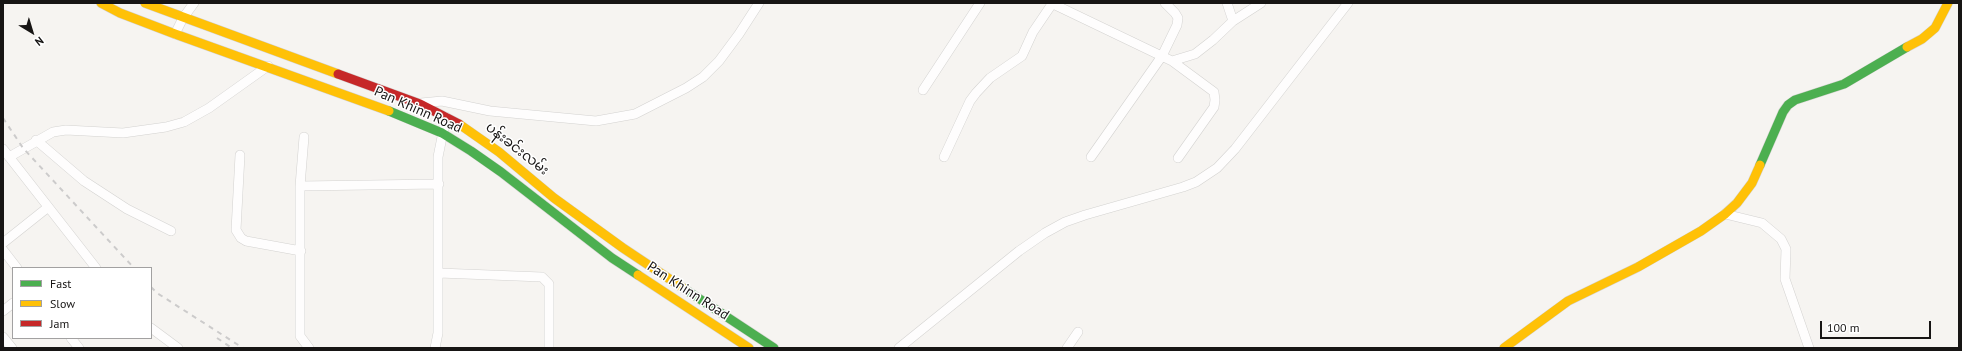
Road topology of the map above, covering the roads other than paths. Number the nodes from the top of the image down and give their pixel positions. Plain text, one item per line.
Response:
1 (101, 3) edge
2 (145, 3) edge
3 (194, 3) edge
4 (758, 3) edge
5 (980, 3) edge
6 (1052, 3) edge
7 (1166, 3) edge
8 (1227, 3) edge
9 (1261, 3) edge
10 (1348, 3) edge
11 (1948, 3) edge
12 (183, 18) junction
13 (1233, 21) junction
14 (175, 34) junction
15 (1162, 56) junction
16 (1172, 61) junction
17 (268, 66) junction
18 (923, 90) dead end
19 (420, 104) junction
20 (446, 117) junction
21 (442, 133) junction
22 (304, 137) dead end
23 (36, 140) junction
24 (6, 153) edge
25 (240, 155) dead end
26 (1091, 157) dead end
27 (944, 158) dead end
28 (1178, 158) dead end
29 (439, 184) junction
30 (300, 186) junction
31 (1737, 203) junction
32 (47, 208) junction
33 (1725, 214) junction
34 (1749, 219) junction
35 (171, 231) dead end
36 (3, 243) edge
37 (3, 250) edge
38 (301, 251) junction
39 (16, 267) edge
40 (95, 267) edge
41 (439, 273) junction
42 (12, 304) edge
43 (3, 311) edge
44 (152, 329) edge
45 (1078, 332) dead end
46 (3, 336) edge
47 (72, 339) edge
48 (12, 348) edge
49 (79, 348) edge
50 (178, 348) edge
51 (309, 348) edge
52 (435, 348) edge
53 (549, 348) edge
54 (749, 348) edge
55 (774, 348) edge
56 (899, 348) edge
57 (1068, 348) edge
58 (1504, 348) edge
59 (1809, 348) edge

1 - 14 main road, Pan Khinn Road
2 - 12 main road, ပန်းခင်းလမ်း
3 - 12 street
4 - 19 street
5 - 18 street
6 - 15 street
6 - 27 street
7 - 15 street
8 - 13 street
9 - 13 street
10 - 56 street
11 - 31 main road
12 - 14 street
12 - 19 main road, ပန်းခင်းလမ်း
13 - 16 street
14 - 17 main road, Pan Khinn Road
15 - 16 street
15 - 26 street
16 - 28 street
17 - 21 main road, Pan Khinn Road
17 - 23 street
19 - 20 main road, ပန်းခင်းလမ်း
20 - 21 street
20 - 55 main road, ပန်းခင်းလမ်း
21 - 29 street
21 - 54 main road, Pan Khinn Road
22 - 30 street
23 - 24 street
23 - 35 street
24 - 32 street
25 - 38 street
29 - 30 street
29 - 41 street
30 - 38 street
31 - 33 main road
31 - 34 street
32 - 36 street
32 - 40 street
33 - 34 street
33 - 58 main road
34 - 59 street
37 - 39 street
38 - 51 street
41 - 52 street
41 - 53 street
42 - 43 street
44 - 50 street
45 - 57 street
46 - 48 street
47 - 49 street

